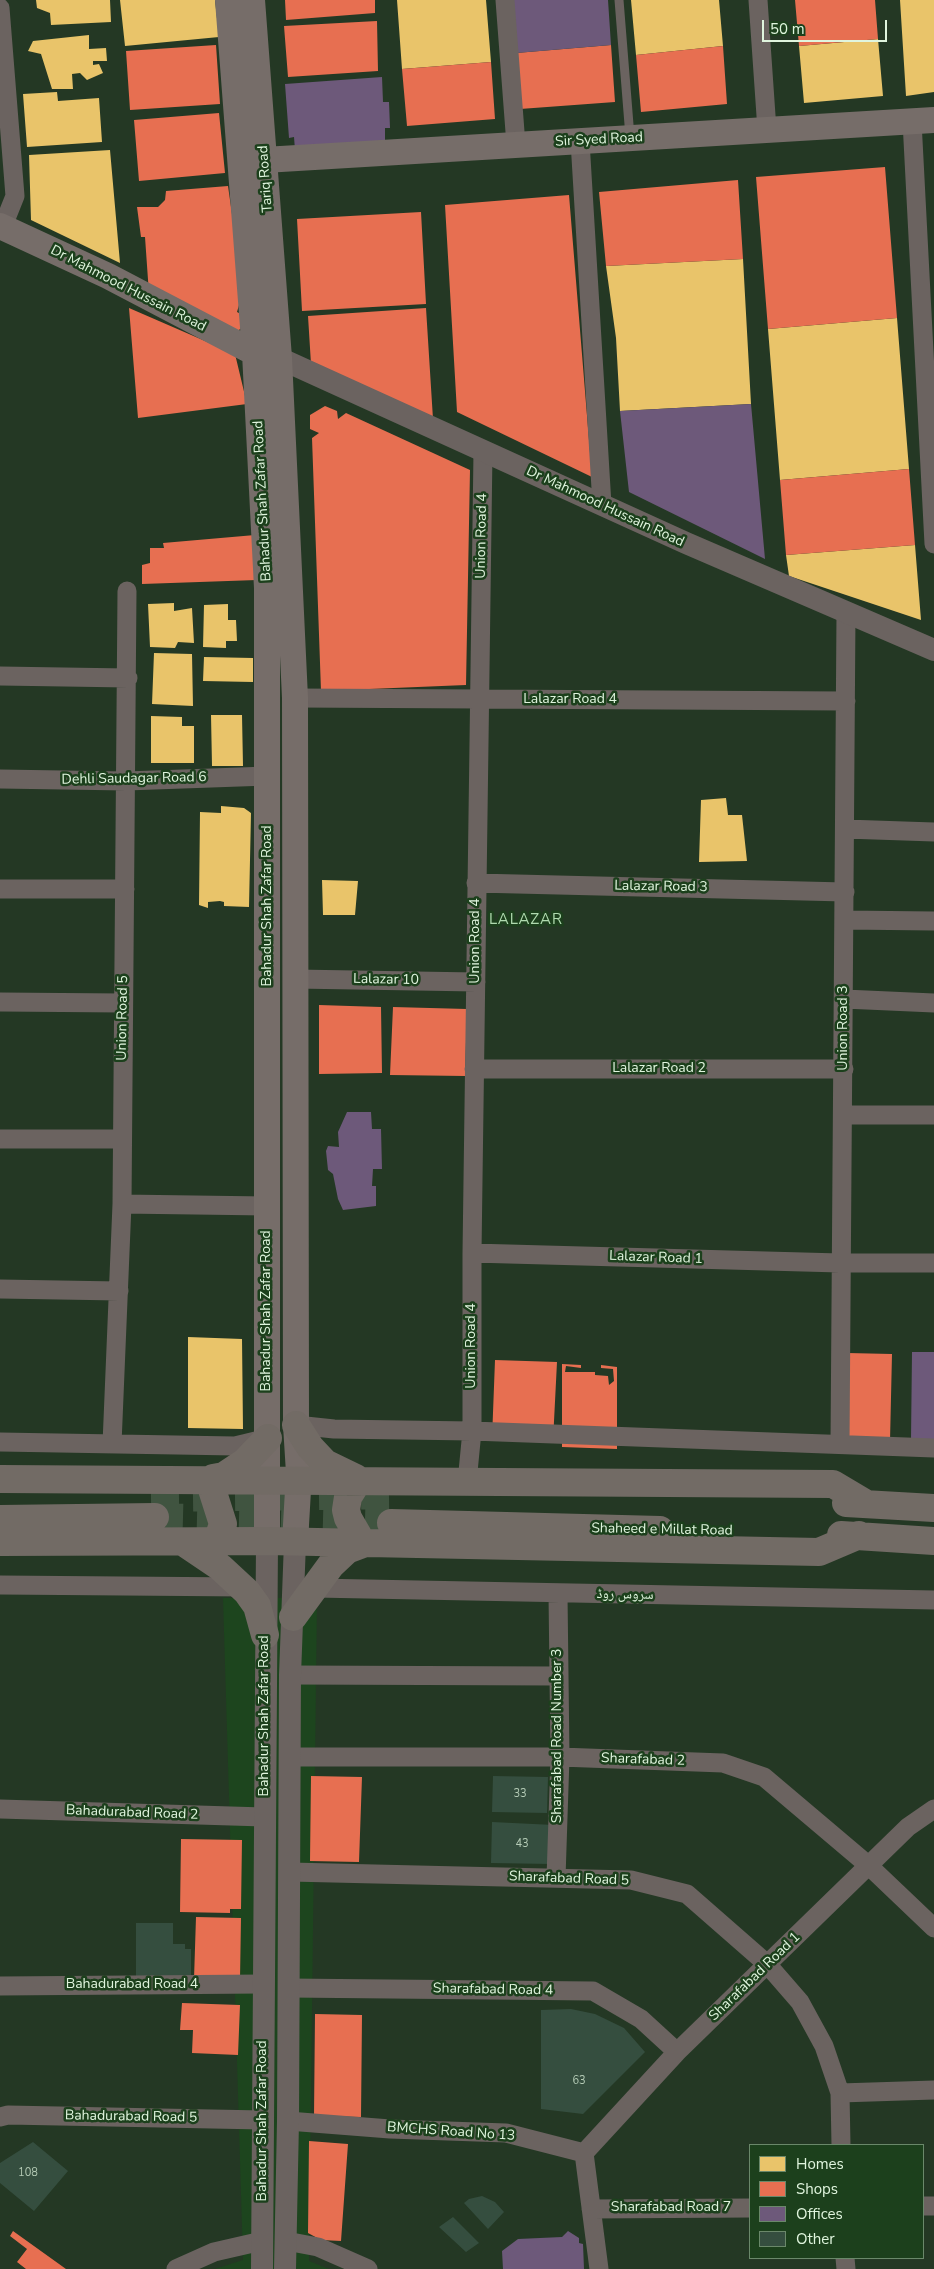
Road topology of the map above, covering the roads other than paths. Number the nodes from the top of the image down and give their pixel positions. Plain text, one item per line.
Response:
1 (228, 0) edge
2 (252, 0) edge
3 (505, 0) edge
4 (619, 0) edge
5 (758, 0) edge
6 (0, 8) edge
7 (923, 129) edge
8 (766, 130) junction
9 (630, 138) junction
10 (516, 145) junction
11 (580, 149) junction
12 (265, 168) junction
13 (0, 225) edge
14 (267, 356) junction
15 (483, 451) junction
16 (602, 505) junction
17 (934, 544) edge
18 (127, 591) dead end
19 (846, 612) junction
20 (934, 650) edge
21 (0, 676) edge
22 (128, 678) junction
23 (295, 698) junction
24 (480, 699) junction
25 (846, 701) junction
26 (268, 776) junction
27 (0, 779) edge
28 (126, 781) junction
29 (845, 830) junction
30 (934, 832) edge
31 (476, 883) junction
32 (0, 889) edge
33 (125, 889) junction
34 (845, 892) junction
35 (845, 920) junction
36 (934, 921) edge
37 (296, 979) junction
38 (476, 982) junction
39 (844, 999) junction
40 (0, 1002) edge
41 (123, 1003) junction
42 (934, 1003) edge
43 (474, 1069) junction
44 (844, 1069) junction
45 (844, 1115) junction
46 (934, 1115) edge
47 (0, 1139) edge
48 (121, 1139) junction
49 (122, 1204) junction
50 (267, 1206) junction
51 (472, 1253) junction
52 (840, 1263) junction
53 (934, 1263) edge
54 (0, 1289) edge
55 (119, 1291) junction
56 (296, 1425) junction
57 (472, 1431) junction
58 (268, 1438) junction
59 (0, 1442) edge
60 (112, 1444) junction
61 (840, 1444) junction
62 (934, 1448) edge
63 (0, 1479) edge
64 (204, 1480) junction
65 (268, 1481) junction
66 (297, 1481) junction
67 (361, 1481) junction
68 (467, 1482) junction
69 (0, 1495) edge
70 (399, 1495) tunnel mouth
71 (865, 1503) junction
72 (934, 1508) edge
73 (0, 1519) edge
74 (391, 1523) tunnel mouth
75 (859, 1535) junction
76 (934, 1541) edge
77 (0, 1542) edge
78 (196, 1542) junction
79 (267, 1542) junction
80 (295, 1542) junction
81 (363, 1544) junction
82 (0, 1585) edge
83 (253, 1587) junction
84 (315, 1588) junction
85 (558, 1594) junction
86 (934, 1600) edge
87 (293, 1616) junction
88 (265, 1635) joint
89 (290, 1675) junction
90 (558, 1676) junction
91 (291, 1757) junction
92 (560, 1757) junction
93 (0, 1809) edge
94 (934, 1809) edge
95 (264, 1817) junction
96 (868, 1865) junction
97 (290, 1872) junction
98 (556, 1878) junction
99 (934, 1928) edge
100 (767, 1964) junction
101 (263, 1984) junction
102 (0, 1986) edge
103 (288, 1988) junction
104 (677, 2052) junction
105 (934, 2090) edge
106 (840, 2093) junction
107 (0, 2117) edge
108 (263, 2120) junction
109 (288, 2121) junction
110 (841, 2144) edge
111 (584, 2153) junction
112 (749, 2208) edge
113 (591, 2209) junction
114 (262, 2241) junction
115 (286, 2241) junction
116 (176, 2269) edge
117 (262, 2269) edge
118 (285, 2269) edge
119 (368, 2269) edge
120 (599, 2269) edge

1 - 14 main road, Tariq Road
2 - 12 main road, Tariq Road
3 - 10 street
4 - 9 lane
5 - 8 street
6 - 13 street
7 - 8 main road, Sir Syed Road
7 - 11 main road, Sir Syed Road
7 - 17 street
8 - 9 main road, Sir Syed Road
9 - 11 main road, Sir Syed Road
10 - 11 main road, Sir Syed Road
10 - 12 main road, Sir Syed Road
11 - 12 main road, Sir Syed Road
11 - 16 street
12 - 14 main road, Tariq Road
13 - 14 main road, Dr Mahmood Hussain Road
14 - 15 street, Dr Mahmood Hussain Road
14 - 23 main road, Bahadur Shah Zafar Road
14 - 26 main road, Bahadur Shah Zafar Road
15 - 16 street, Dr Mahmood Hussain Road
15 - 24 street, Union Road 4
16 - 19 street, Dr Mahmood Hussain Road
18 - 22 street, Union Road 5
19 - 20 street, Dr Mahmood Hussain Road
19 - 25 street, Union Road 3
21 - 22 street
22 - 28 street, Union Road 5
23 - 24 street, Lalazar Road 4
23 - 37 main road, Bahadur Shah Zafar Road
24 - 25 street, Lalazar Road 4
24 - 31 street, Union Road 4
25 - 29 street, Union Road 3
26 - 28 street, Dehli Saudagar Road 6
26 - 50 main road, Bahadur Shah Zafar Road
27 - 28 street, Dehli Saudagar Road 6
28 - 33 street, Union Road 5
29 - 30 street
29 - 34 street, Union Road 3
31 - 34 street, Lalazar Road 3
31 - 38 street, Union Road 4
32 - 33 street
33 - 41 street, Union Road 5
34 - 35 street, Union Road 3
35 - 36 street
35 - 39 street, Union Road 3
37 - 38 street, Lalazar 10
37 - 56 main road, Bahadur Shah Zafar Road
38 - 43 street, Union Road 4
39 - 42 street
39 - 44 street, Union Road 3
40 - 41 street
41 - 48 street, Union Road 5
43 - 44 street, Lalazar Road 2
43 - 51 street, Union Road 4
44 - 45 street, Union Road 3
45 - 46 street
45 - 52 street, Union Road 3
47 - 48 street
48 - 49 street, Union Road 5
49 - 50 street
49 - 55 street, Union Road 5
50 - 58 main road, Bahadur Shah Zafar Road
51 - 52 street, Lalazar Road 1
51 - 57 street, Union Road 4
52 - 53 street, Lalazar Road 1
52 - 61 street, Union Road 3
54 - 55 street
55 - 60 street, Union Road 5
56 - 57 street
56 - 66 main road, Bahadur Shah Zafar Road
56 - 67 main road
57 - 61 street
57 - 68 street, Union Road 4
58 - 60 street
58 - 64 main road
58 - 65 main road, Bahadur Shah Zafar Road
59 - 60 street
61 - 62 street
63 - 64 main road
64 - 65 main road
64 - 78 main road
65 - 66 main road
65 - 79 main road, Bahadur Shah Zafar Road
66 - 67 main road
66 - 80 main road, Bahadur Shah Zafar Road
67 - 68 main road
67 - 81 main road
68 - 71 main road
69 - 73 main road
70 - 71 main road
71 - 72 main road
74 - 75 main road, Shaheed e Millat Road
75 - 76 main road, Shaheed e Millat Road
75 - 81 main road
77 - 78 main road
78 - 79 main road
78 - 83 main road
79 - 80 main road
79 - 83 street, Bahadur Shah Zafar Road
80 - 81 main road
80 - 87 street, Bahadur Shah Zafar Road
81 - 84 main road
82 - 83 street
83 - 88 main road
84 - 85 street, سروس روڈ
84 - 87 main road
85 - 86 street, سروس روڈ
85 - 90 street, Sharafabad Road Number 3
87 - 89 street, Bahadur Shah Zafar Road
88 - 95 street, Bahadur Shah Zafar Road
89 - 90 street
89 - 91 street, Bahadur Shah Zafar Road
90 - 92 street, Sharafabad Road Number 3
91 - 92 street, Sharafabad 2
91 - 97 street, Bahadur Shah Zafar Road
92 - 96 street, Sharafabad 2
92 - 98 street, Sharafabad Road Number 3
93 - 95 street, Bahadurabad Road 2
94 - 96 street, Sharafabad Road 1
95 - 101 street, Bahadur Shah Zafar Road
96 - 99 street, Sharafabad 2
96 - 100 street, Sharafabad Road 1
97 - 98 street, Sharafabad Road 5
97 - 103 street, Bahadur Shah Zafar Road
98 - 100 street, Sharafabad Road 5
100 - 104 street, Sharafabad Road 1
100 - 106 street, Sharafabad Road 5
101 - 102 street, Bahadurabad Road 4
101 - 108 street, Bahadur Shah Zafar Road
103 - 104 street, Sharafabad Road 4
103 - 109 street, Bahadur Shah Zafar Road
104 - 111 street, Sharafabad Road 1
105 - 106 street
106 - 110 street, Sharafabad Road 5
107 - 108 street, Bahadurabad Road 5
108 - 114 street, Bahadur Shah Zafar Road
109 - 111 street, BMCHS Road No 13
109 - 115 street, Bahadur Shah Zafar Road
111 - 113 street
112 - 113 street, Sharafabad Road 7
113 - 120 street
114 - 116 street
114 - 117 street, Bahadur Shah Zafar Road
115 - 118 street, Bahadur Shah Zafar Road
115 - 119 street

